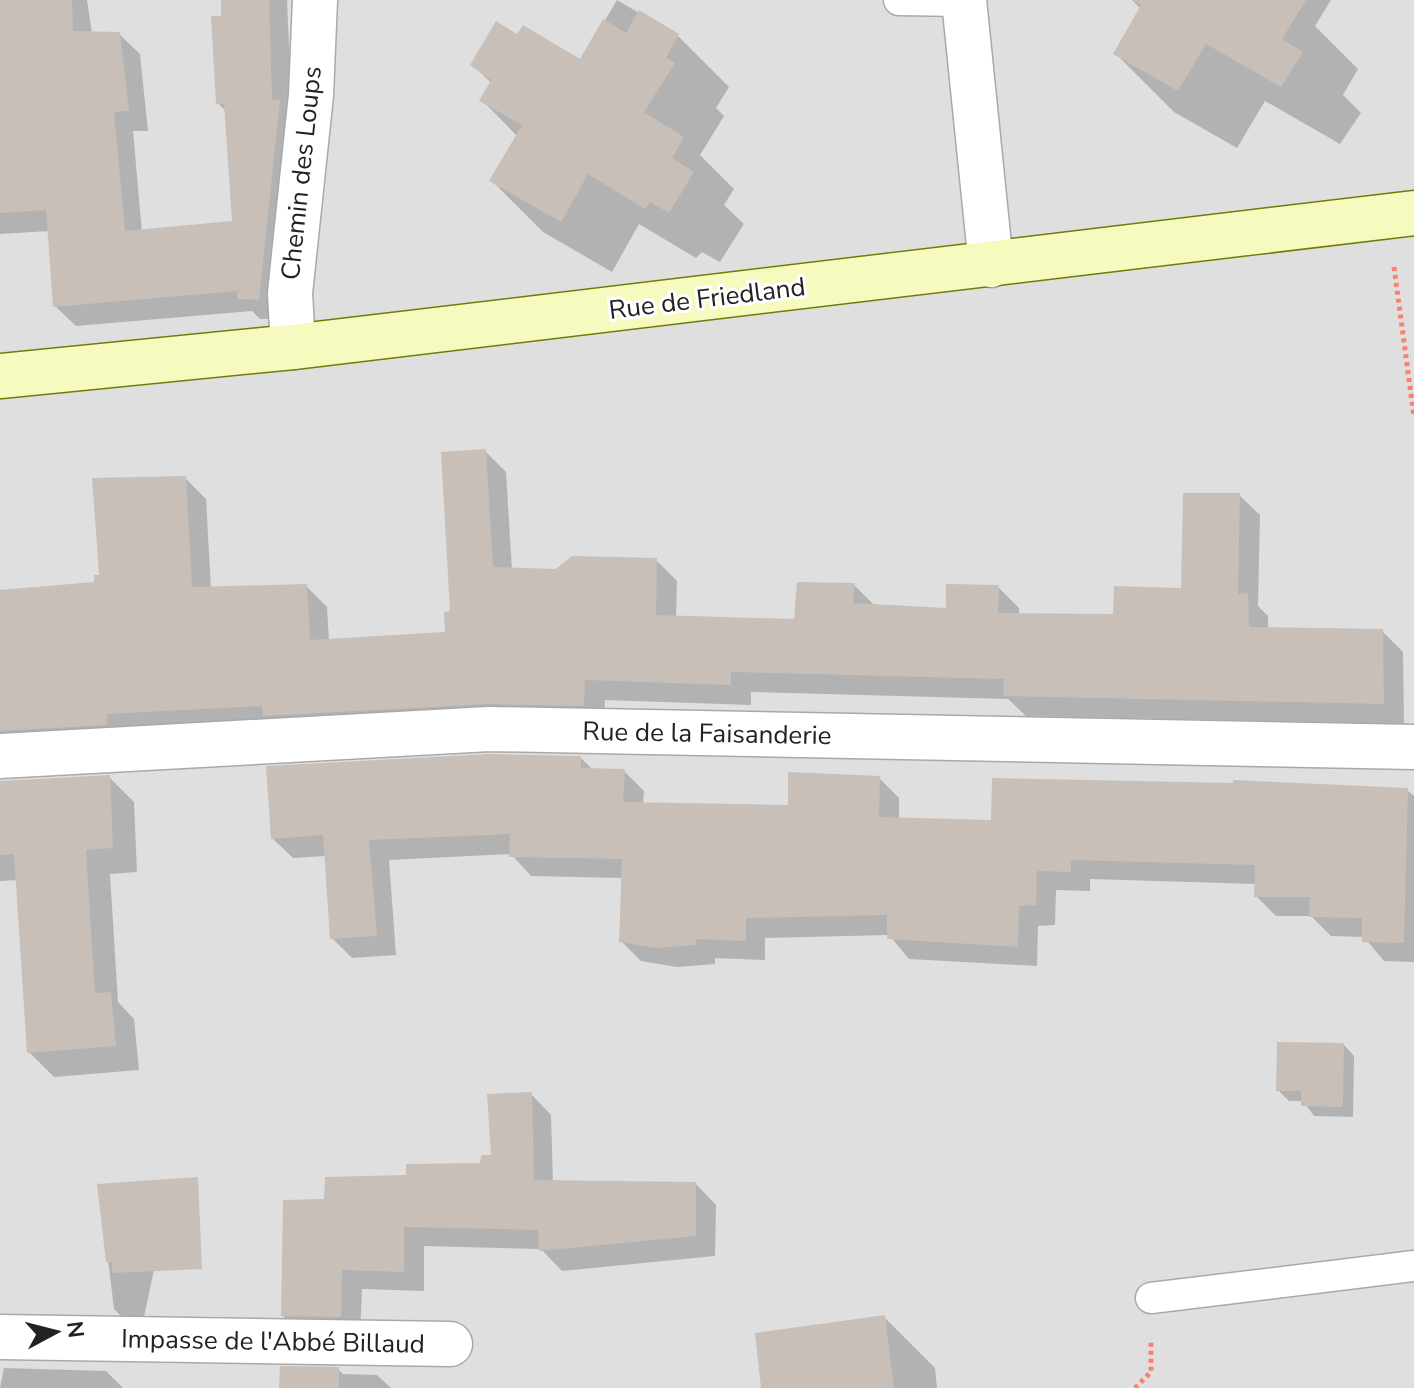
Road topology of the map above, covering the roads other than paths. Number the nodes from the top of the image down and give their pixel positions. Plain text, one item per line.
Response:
1 (315, 0) edge
2 (899, 0) edge
3 (964, 1) edge
4 (1400, 215) edge
5 (991, 265) junction
6 (293, 347) junction
7 (0, 376) edge
8 (1414, 747) edge
9 (0, 756) edge
10 (1414, 1266) edge
11 (1151, 1298) road end
12 (0, 1337) edge
13 (450, 1344) dead end

1 - 6 street, Chemin des Loups
2 - 3 lane
3 - 5 street
4 - 5 street, Rue de Friedland
5 - 6 street, Rue de Friedland
6 - 7 street, Rue de Friedland
8 - 9 street, Rue de la Faisanderie
10 - 11 lane
12 - 13 street, Impasse de l'Abbé Billaud

